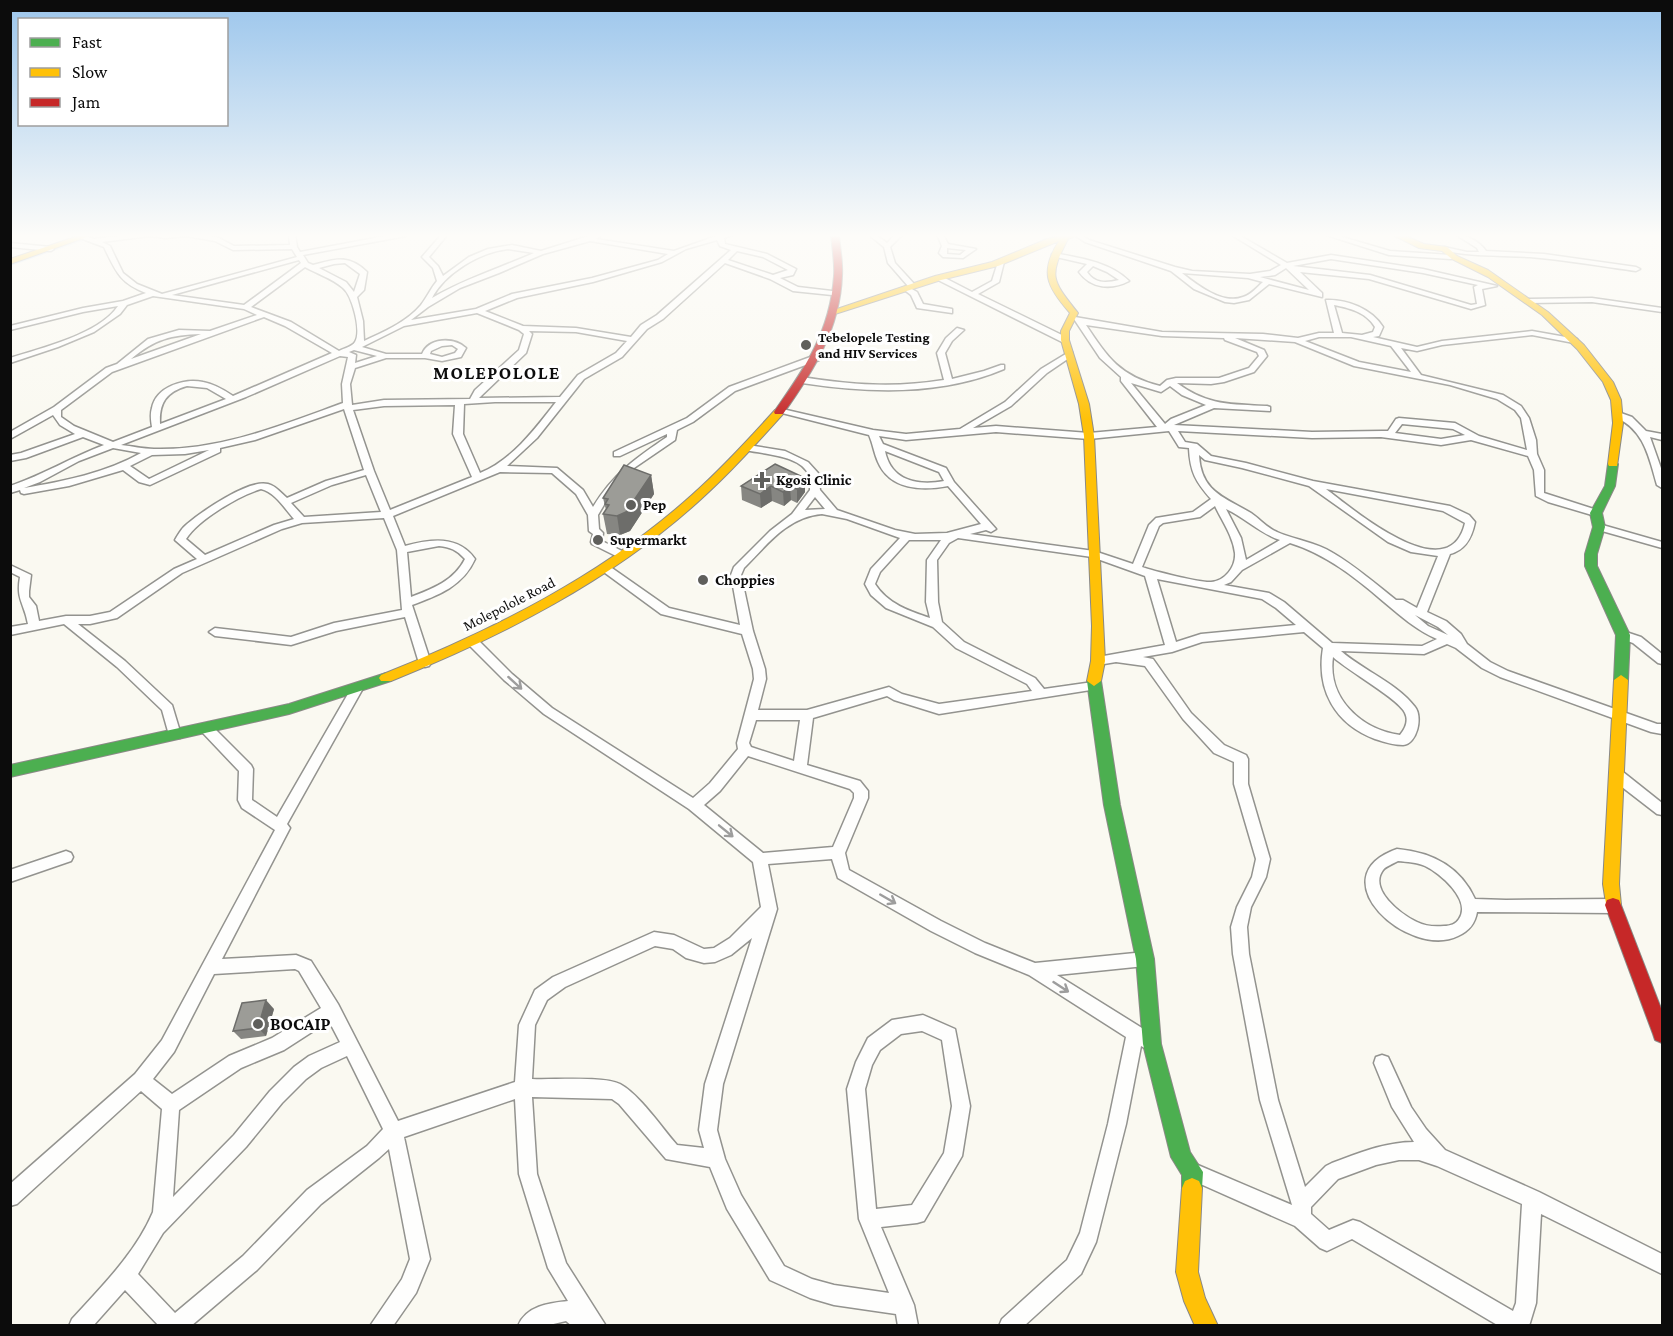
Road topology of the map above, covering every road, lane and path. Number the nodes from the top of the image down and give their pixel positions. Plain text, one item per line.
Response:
1 (144, 296) edge
2 (164, 296) edge
3 (257, 296) edge
4 (429, 296) edge
5 (440, 296) edge
6 (518, 296) edge
7 (684, 296) edge
8 (832, 296) edge
9 (880, 296) edge
10 (916, 296) edge
11 (978, 296) edge
12 (1060, 296) edge
13 (1223, 296) edge
14 (1248, 296) edge
15 (1319, 296) edge
16 (1438, 296) edge
17 (1480, 296) edge
18 (1521, 296) edge
19 (353, 298) edge
20 (1529, 300) junction
21 (1329, 302) junction
22 (124, 303) junction
23 (425, 305) junction
24 (245, 307) junction
25 (1662, 309) edge
26 (949, 310) dead end
27 (478, 311) junction
28 (832, 312) junction
29 (266, 314) junction
30 (1077, 318) junction
31 (401, 325) junction
32 (10, 328) edge
33 (522, 328) junction
34 (960, 330) dead end
35 (214, 332) junction
36 (1338, 334) junction
37 (1219, 335) junction
38 (1351, 335) junction
39 (631, 339) junction
40 (1065, 340) junction
41 (1297, 340) junction
42 (1574, 341) junction
43 (1394, 344) junction
44 (355, 348) junction
45 (337, 353) junction
46 (1069, 354) junction
47 (386, 356) junction
48 (425, 356) dead end
49 (816, 358) junction
50 (10, 361) edge
51 (117, 366) junction
52 (351, 367) junction
53 (1001, 367) dead end
54 (1121, 376) junction
55 (1419, 377) junction
56 (802, 380) junction
57 (949, 382) junction
58 (1170, 382) junction
59 (232, 399) junction
60 (563, 400) junction
61 (473, 401) junction
62 (460, 402) junction
63 (1213, 405) junction
64 (347, 406) junction
65 (57, 409) junction
66 (1267, 409) dead end
67 (781, 410) junction
68 (1618, 415) junction
69 (156, 427) junction
70 (672, 428) junction
71 (1168, 428) junction
72 (873, 433) junction
73 (1644, 433) junction
74 (956, 434) junction
75 (1381, 434) junction
76 (84, 435) junction
77 (10, 436) edge
78 (1089, 436) junction
79 (1662, 437) edge
80 (1476, 438) junction
81 (232, 443) junction
82 (109, 446) junction
83 (879, 446) junction
84 (1194, 446) junction
85 (748, 448) junction
86 (148, 453) junction
87 (617, 454) dead end
88 (1532, 454) junction
89 (10, 458) edge
90 (124, 466) junction
91 (499, 469) junction
92 (369, 471) junction
93 (477, 478) junction
94 (950, 483) junction
95 (1312, 484) junction
96 (1662, 485) edge
97 (815, 490) junction
98 (10, 492) edge
99 (1217, 500) junction
100 (286, 502) junction
101 (833, 512) junction
102 (1596, 513) junction
103 (387, 515) junction
104 (593, 515) junction
105 (795, 517) junction
106 (301, 520) junction
107 (987, 526) junction
108 (1599, 527) junction
109 (956, 535) junction
110 (906, 537) junction
111 (1288, 540) junction
112 (1006, 541) junction
113 (1662, 546) edge
114 (402, 550) junction
115 (1444, 552) junction
116 (1094, 554) junction
117 (622, 555) junction
118 (204, 560) junction
119 (1241, 567) junction
120 (10, 568) edge
121 (605, 568) junction
122 (1136, 570) junction
123 (1150, 574) junction
124 (1207, 587) junction
125 (1377, 590) junction
126 (407, 608) junction
127 (1421, 613) junction
128 (66, 620) junction
129 (937, 624) junction
130 (34, 625) junction
131 (1305, 628) junction
132 (10, 631) edge
133 (747, 631) junction
134 (215, 632) dead end
135 (1623, 635) junction
136 (1445, 640) junction
137 (473, 642) junction
138 (1460, 645) junction
139 (1329, 647) junction
140 (1172, 648) junction
141 (1116, 658) junction
142 (1662, 660) edge
143 (1098, 662) junction
144 (425, 663) junction
145 (1093, 686) junction
146 (356, 690) junction
147 (1041, 693) junction
148 (1618, 714) junction
149 (751, 715) junction
150 (807, 715) junction
151 (207, 729) junction
152 (1662, 729) edge
153 (175, 735) junction
154 (745, 750) junction
155 (800, 768) junction
156 (10, 771) edge
157 (1618, 776) junction
158 (694, 805) junction
159 (1662, 810) edge
160 (279, 825) junction
161 (838, 853) junction
162 (66, 857) dead end
163 (760, 859) junction
164 (10, 876) edge
165 (1470, 905) junction
166 (1613, 906) junction
167 (769, 909) junction
168 (1145, 959) junction
169 (208, 967) junction
170 (1035, 970) junction
171 (332, 1010) junction
172 (1135, 1033) junction
173 (1662, 1034) edge
174 (1152, 1044) junction
175 (350, 1046) junction
176 (1382, 1063) dead end
177 (141, 1080) junction
178 (523, 1088) junction
179 (171, 1105) junction
180 (394, 1131) junction
181 (1439, 1157) junction
182 (716, 1159) junction
183 (1192, 1172) junction
184 (10, 1197) edge
185 (1532, 1199) junction
186 (1301, 1212) junction
187 (868, 1219) junction
188 (157, 1226) junction
189 (1662, 1264) edge
190 (125, 1275) junction
191 (904, 1305) junction
192 (1518, 1325) edge
193 (79, 1326) edge
194 (174, 1326) edge
195 (380, 1326) edge
196 (528, 1326) edge
197 (589, 1326) edge
198 (596, 1326) edge
199 (908, 1326) edge
200 (1009, 1326) edge
201 (1207, 1326) edge

1 - 22 street
2 - 24 street
3 - 24 street
4 - 23 street
5 - 23 street
6 - 27 street
7 - 39 street
8 - 28 street, Molepolole Road
9 - 28 street
10 - 26 street
11 - 40 street
12 - 30 street
13 - 14 street
15 - 21 street
16 - 17 street
18 - 20 street
19 - 44 street
20 - 25 street
20 - 42 street
21 - 36 street
21 - 38 street
22 - 32 street
22 - 50 street
23 - 31 street
24 - 29 street
27 - 31 street
27 - 33 street
28 - 49 street, Molepolole Road
29 - 35 street
29 - 45 street
30 - 37 street
30 - 40 street
30 - 54 street
31 - 44 street
33 - 39 street
33 - 61 street
34 - 57 street
35 - 51 street
35 - 51 street
36 - 38 street
36 - 41 street
37 - 41 street
37 - 58 street
38 - 43 street
39 - 60 street
40 - 46 street
41 - 55 street
42 - 43 street
42 - 68 street
43 - 55 street
44 - 45 street
44 - 47 street
45 - 52 street
45 - 59 street
46 - 74 street
46 - 78 street
47 - 48 street
47 - 52 street
49 - 56 street, Molepolole Road
49 - 70 street
51 - 65 street
52 - 64 street
53 - 57 street
54 - 58 street
54 - 71 street
55 - 88 street
56 - 57 street
56 - 67 street, Molepolole Road
58 - 63 street
59 - 69 street
59 - 69 street
60 - 61 street
60 - 91 street
61 - 62 street
62 - 64 street
62 - 93 street
63 - 66 street
63 - 71 street
64 - 81 street
64 - 92 street
65 - 76 street
65 - 77 street
67 - 72 street
67 - 85 street, Molepolole Road
68 - 73 street
68 - 102 street
69 - 82 street
70 - 87 street
70 - 104 street
71 - 75 street
71 - 78 street
71 - 84 street
72 - 74 street
72 - 83 street
73 - 79 street
73 - 96 street
74 - 78 street
75 - 80 street
75 - 80 street
76 - 82 street
76 - 89 street
78 - 116 street
80 - 88 street
81 - 86 street
81 - 90 street
82 - 86 street
82 - 98 street
83 - 94 street
83 - 94 street
84 - 95 street
84 - 99 street
85 - 97 street
85 - 117 street, Molepolole Road
86 - 90 street
88 - 102 street
90 - 98 street
91 - 93 street
91 - 104 street
92 - 100 street
92 - 103 street
93 - 103 street
94 - 107 street
95 - 115 street
95 - 115 street
97 - 101 street
97 - 105 street
99 - 111 street
99 - 119 street
99 - 122 street
100 - 106 street
100 - 118 street
101 - 105 street
101 - 110 street
102 - 108 street
103 - 106 street
103 - 114 street
104 - 117 street
105 - 133 street
106 - 118 street
107 - 109 street
107 - 112 street
108 - 113 street
108 - 135 street
109 - 110 street
109 - 112 street
109 - 129 street
110 - 129 street
111 - 119 street
111 - 125 street
112 - 116 street
114 - 126 street
114 - 126 street
115 - 127 street
116 - 122 street
116 - 143 street
117 - 121 street, Molepolole Road
118 - 128 street
119 - 124 street
120 - 130 street
121 - 133 street
121 - 137 street, Molepolole Road
122 - 123 street
123 - 124 street
123 - 140 street
124 - 131 street
125 - 127 street
125 - 136 street
126 - 134 street
126 - 144 street
127 - 138 street
128 - 130 street
128 - 153 street
129 - 147 street
130 - 132 street
131 - 139 street
131 - 140 street
133 - 149 street
135 - 142 street
135 - 148 street
136 - 138 street
136 - 139 street
137 - 144 street, Molepolole Road
137 -> 158 street
138 - 148 street
139 - 139 street
140 - 141 street
141 - 143 street
141 - 186 street
143 - 145 street
144 - 146 street, Molepolole Road
145 - 147 street
145 - 168 street
146 - 151 street, Molepolole Road
146 - 160 street
147 - 150 street
148 - 152 street
148 - 157 street
149 - 150 street
149 - 154 street
150 - 155 street
151 - 153 street, Molepolole Road
151 - 160 street
153 - 156 street, Molepolole Road
154 - 155 street
154 - 158 street
155 - 161 street
157 - 159 street
157 - 166 street
158 -> 163 street
160 - 169 street
161 - 163 street
161 -> 170 street
162 - 164 street
163 - 167 street
165 - 165 street
165 - 166 street
166 - 173 street
167 - 178 street
167 - 182 street
168 - 170 street
168 - 174 street
169 - 171 street
169 - 177 street
170 -> 172 street
171 - 175 street
171 - 179 street
172 - 174 street
172 - 200 street
174 - 183 street
175 - 180 street
175 - 188 street
176 - 181 street
177 - 179 street
177 - 184 street
178 - 180 street
178 - 182 street
178 - 198 street
179 - 188 street
180 - 194 street
180 - 195 street
181 - 185 street
181 - 186 street
182 - 191 street
183 - 186 street
183 - 201 street
185 - 189 street
185 - 192 street
186 - 192 street
187 - 187 street
187 - 191 street
188 - 190 street
190 - 193 street
190 - 194 street
191 - 199 street
196 - 197 street

